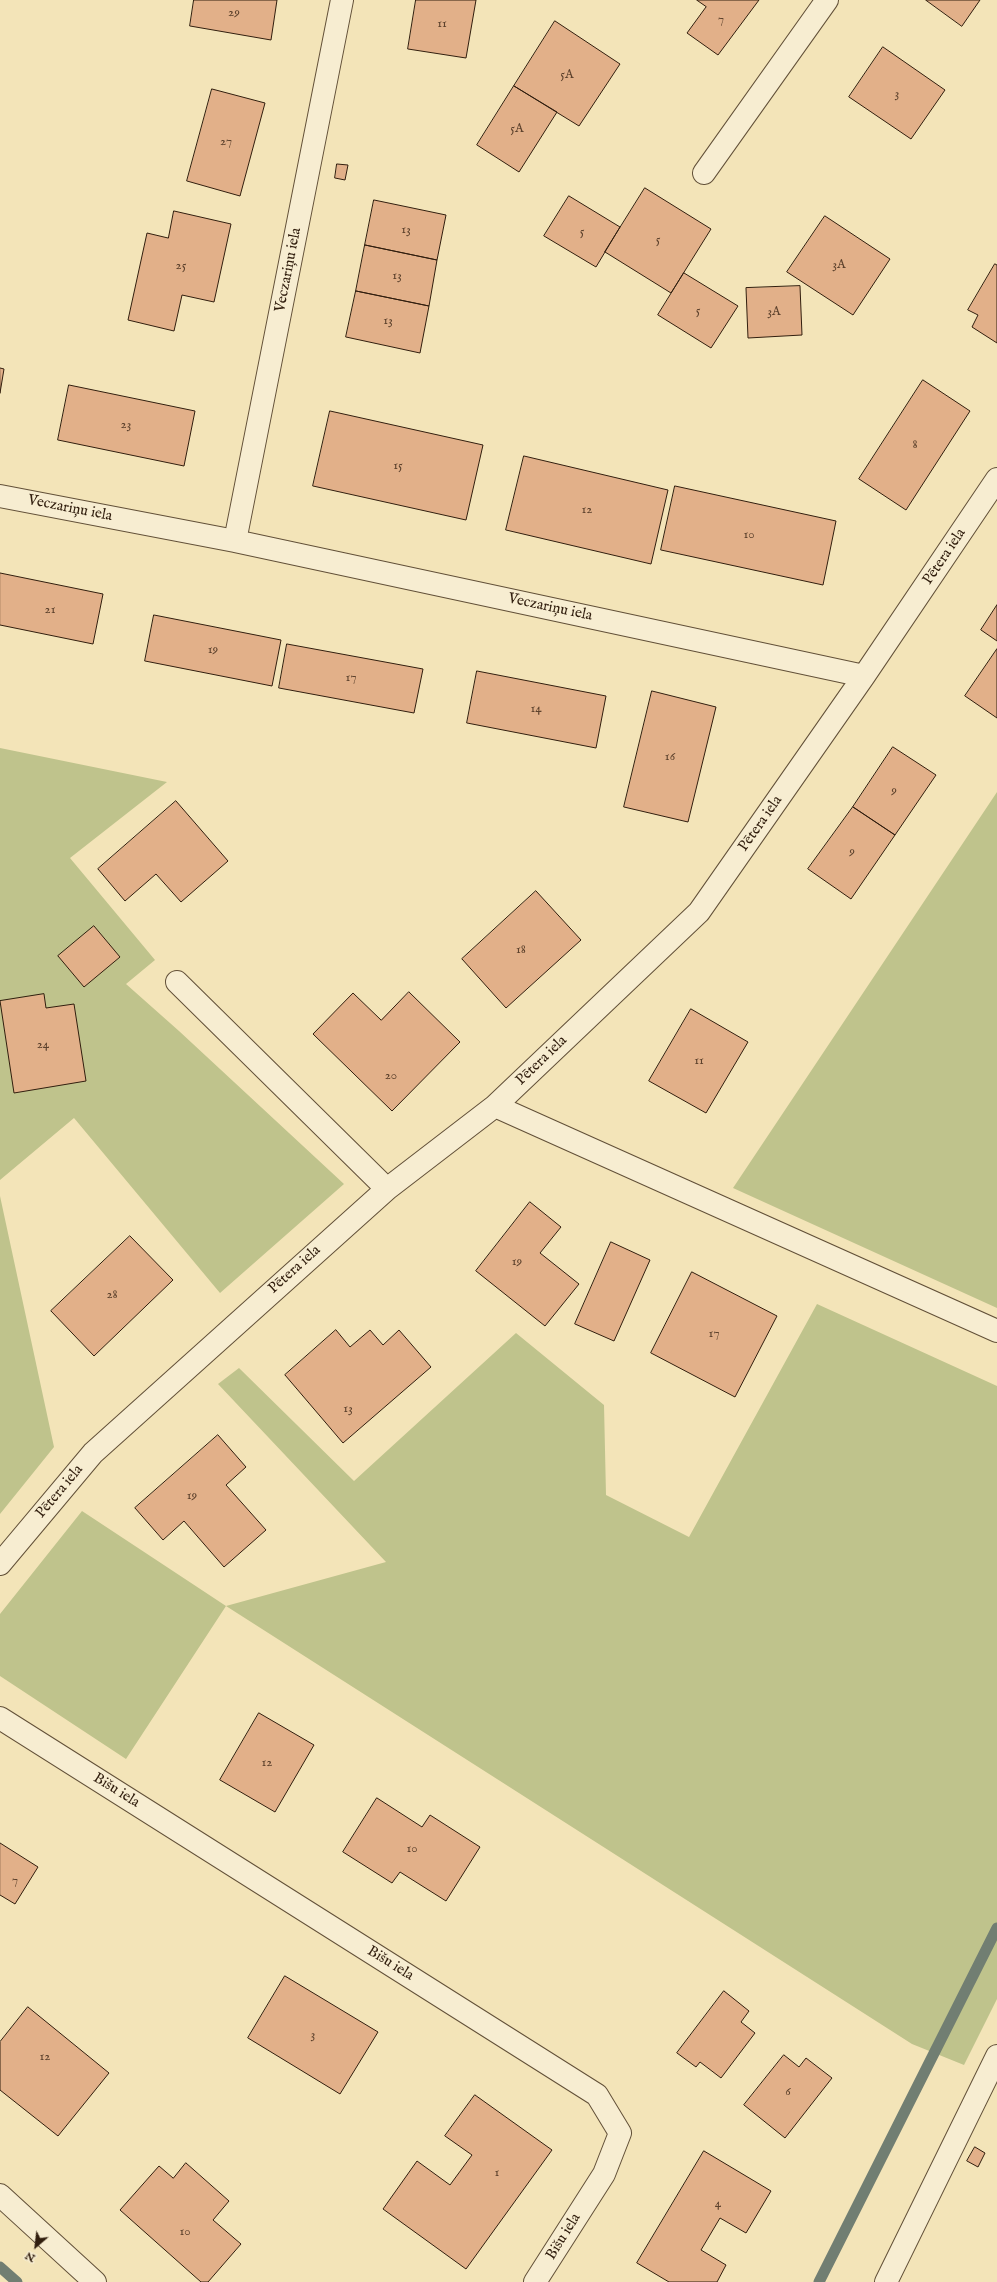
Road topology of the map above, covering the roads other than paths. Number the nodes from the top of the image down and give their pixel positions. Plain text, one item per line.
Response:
1 (342, 0) edge
2 (827, 0) edge
3 (704, 173) dead end
4 (997, 479) edge
5 (0, 496) edge
6 (235, 541) junction
7 (864, 676) junction
8 (177, 982) dead end
9 (495, 1106) junction
10 (387, 1189) junction
11 (997, 1331) edge
12 (0, 1564) edge
13 (0, 1718) edge
14 (997, 2056) edge
15 (0, 2195) edge
16 (95, 2282) edge
17 (535, 2282) edge
18 (886, 2282) edge

1 - 6 street, Veczariņu iela
2 - 3 street
4 - 7 street, Pētera iela
5 - 6 street, Veczariņu iela
6 - 7 street, Veczariņu iela
7 - 9 street, Pētera iela
8 - 10 street
9 - 10 street, Pētera iela
9 - 11 street
10 - 12 street, Pētera iela
13 - 17 street, Bišu iela
14 - 18 street
15 - 16 street

